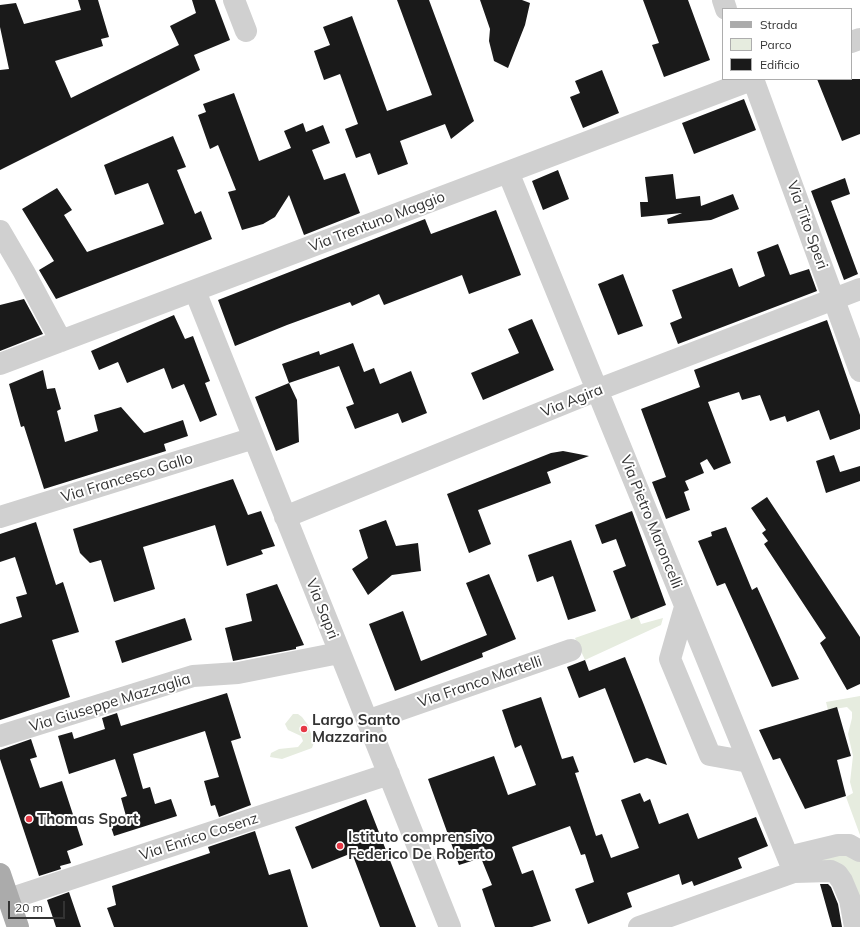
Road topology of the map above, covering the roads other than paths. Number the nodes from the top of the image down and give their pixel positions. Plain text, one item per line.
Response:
1 (234, 0) edge
2 (246, 31) dead end
3 (750, 80) edge
4 (753, 80) edge
5 (508, 172) junction
6 (0, 231) edge
7 (860, 289) edge
8 (195, 291) junction
9 (834, 299) junction
10 (61, 341) junction
11 (0, 364) edge
12 (860, 371) edge
13 (597, 390) junction
14 (254, 438) junction
15 (0, 517) edge
16 (285, 517) junction
17 (686, 607) junction
18 (571, 650) dead end
19 (340, 653) junction
20 (367, 721) junction
21 (0, 736) edge
22 (749, 762) junction
23 (389, 774) junction
24 (860, 851) edge
25 (791, 865) junction
26 (0, 874) edge
27 (9, 899) junction
28 (18, 927) edge
29 (450, 927) edge
30 (639, 927) edge
31 (855, 927) edge

1 - 2 street
3 - 5 street, Via Trentuno Maggio
4 - 9 street, Via Tito Speri
5 - 8 street, Via Trentuno Maggio
5 - 13 street, Via Pietro Maroncelli
6 - 10 street
7 - 9 street, Via Agira
8 - 10 street, Via Trentuno Maggio
8 - 14 street, Via Sapri
9 - 12 street, Via Tito Speri
9 - 13 street, Via Agira
10 - 11 street, Via Trentuno Maggio
13 - 16 street, Via Agira
13 - 17 street, Via Pietro Maroncelli
14 - 15 street, Via Francesco Gallo
14 - 16 street, Via Sapri
16 - 19 street, Via Sapri
17 - 22 street, Via Pietro Maroncelli
17 - 22 street
18 - 20 street, Via Franco Martelli
19 - 20 street, Via Sapri
19 - 21 street, Via Giuseppe Mazzaglia
20 - 23 street, Via Sapri
22 - 25 street, Via Pietro Maroncelli
23 - 27 street, Via Enrico Cosenz
23 - 29 street, Via Sapri
24 - 25 street
25 - 30 street
25 - 31 street
26 - 27 main road
27 - 28 main road

